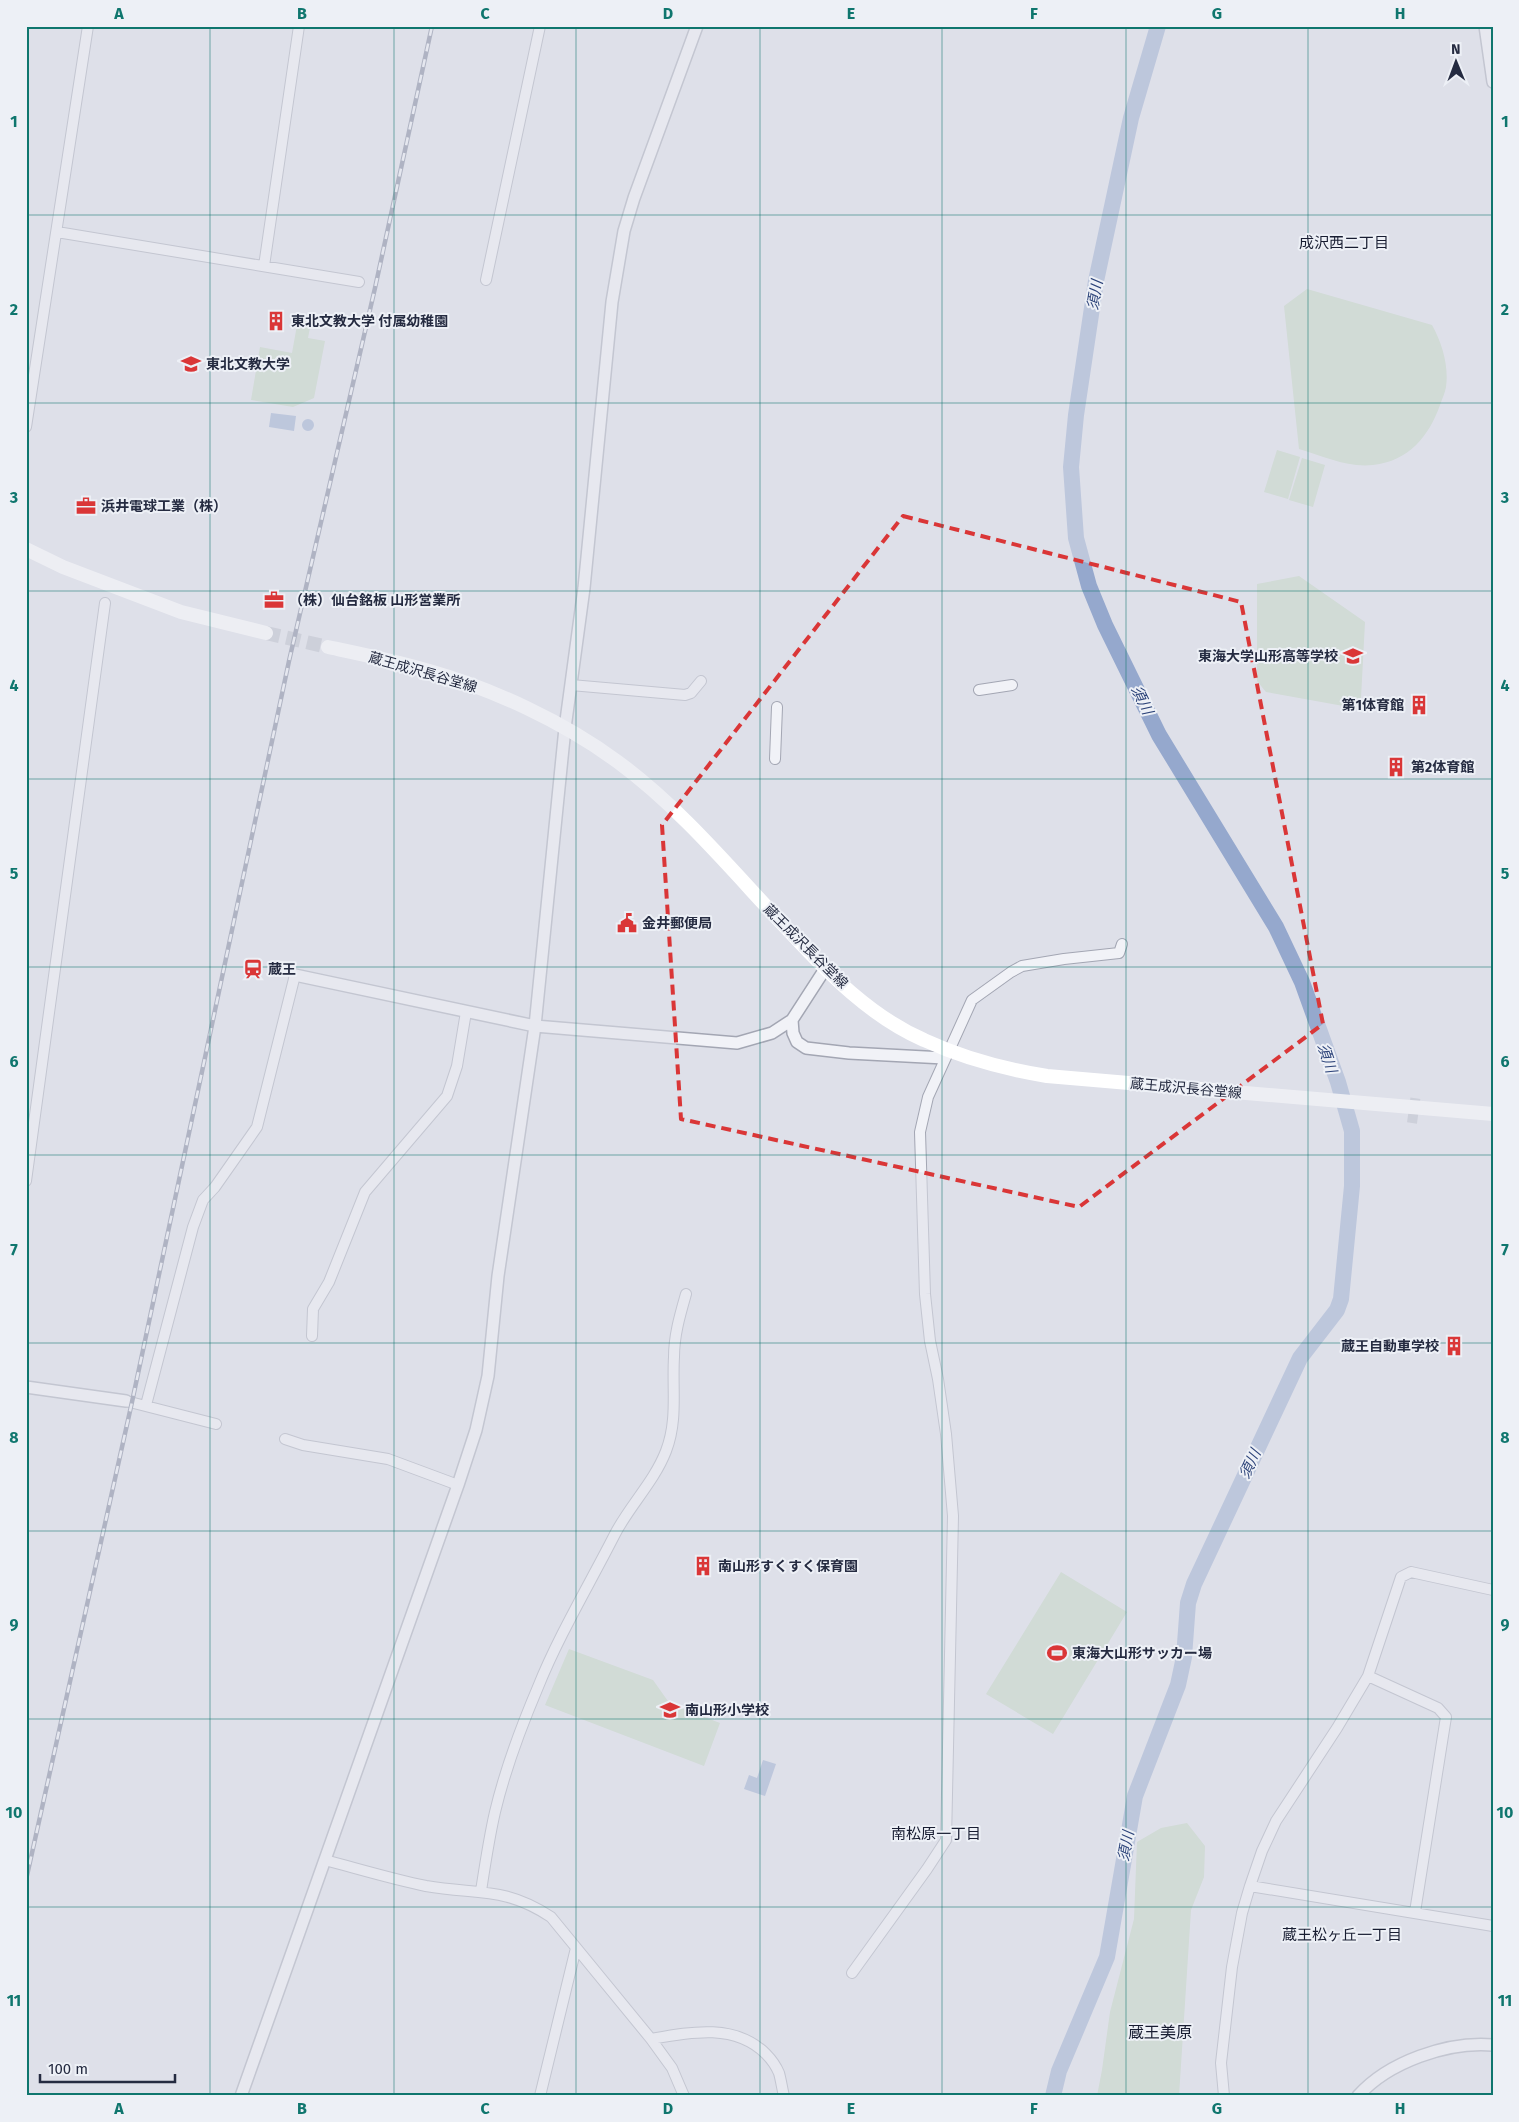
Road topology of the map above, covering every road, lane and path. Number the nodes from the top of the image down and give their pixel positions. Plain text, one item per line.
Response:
1 (88, 26) edge
2 (299, 26) edge
3 (540, 26) edge
4 (697, 26) edge
5 (1485, 26) edge
6 (1493, 82) edge
7 (57, 232) junction
8 (264, 266) junction
9 (486, 280) dead end
10 (359, 282) dead end
11 (26, 427) edge
12 (26, 549) edge
13 (105, 603) dead end
14 (266, 633) tunnel mouth
15 (328, 647) tunnel mouth
16 (701, 681) dead end
17 (1012, 685) dead end
18 (572, 686) junction
19 (979, 690) dead end
20 (777, 707) dead end
21 (565, 728) junction
22 (775, 760) dead end
23 (1122, 944) dead end
24 (825, 969) junction
25 (295, 975) joint
26 (466, 1012) junction
27 (792, 1020) junction
28 (535, 1026) junction
29 (947, 1054) junction
30 (1493, 1114) edge
31 (26, 1180) edge
32 (686, 1294) dead end
33 (312, 1336) dead end
34 (26, 1387) edge
35 (126, 1401) joint
36 (146, 1405) junction
37 (216, 1424) dead end
38 (285, 1439) dead end
39 (458, 1485) junction
40 (1493, 1590) edge
41 (1368, 1676) junction
42 (325, 1860) junction
43 (1250, 1886) junction
44 (481, 1891) junction
45 (1415, 1912) junction
46 (1493, 1926) edge
47 (576, 1948) junction
48 (852, 1974) dead end
49 (651, 2039) junction
50 (1493, 2045) edge
51 (240, 2096) edge
52 (540, 2096) edge
53 (684, 2096) edge
54 (784, 2096) edge
55 (1224, 2096) edge
56 (1358, 2096) edge

1 - 7 street
2 - 8 street
3 - 9 street
4 - 18 street
5 - 6 street
7 - 8 street
7 - 11 street
8 - 10 street
12 - 14 main road
13 - 31 street
15 - 21 main road, 蔵王成沢長谷堂線
16 - 18 street
17 - 19 street
18 - 21 street
20 - 22 street
21 - 24 main road, 蔵王成沢長谷堂線
21 - 28 street
23 - 29 street
24 - 27 street
24 - 29 main road, 蔵王成沢長谷堂線
25 - 26 street
25 - 36 street
26 - 28 street
26 - 33 street
27 - 28 street
27 - 29 street
28 - 39 street
29 - 30 main road, 蔵王成沢長谷堂線
29 - 48 street
32 - 44 street
34 - 35 street
35 - 36 street
36 - 37 street
38 - 39 street
39 - 42 street
40 - 41 street
41 - 43 street
41 - 45 street
42 - 44 street
42 - 51 street
43 - 45 street
43 - 55 street
44 - 47 street
45 - 46 street
47 - 49 street
47 - 52 street
49 - 53 street
49 - 54 street
50 - 56 street

